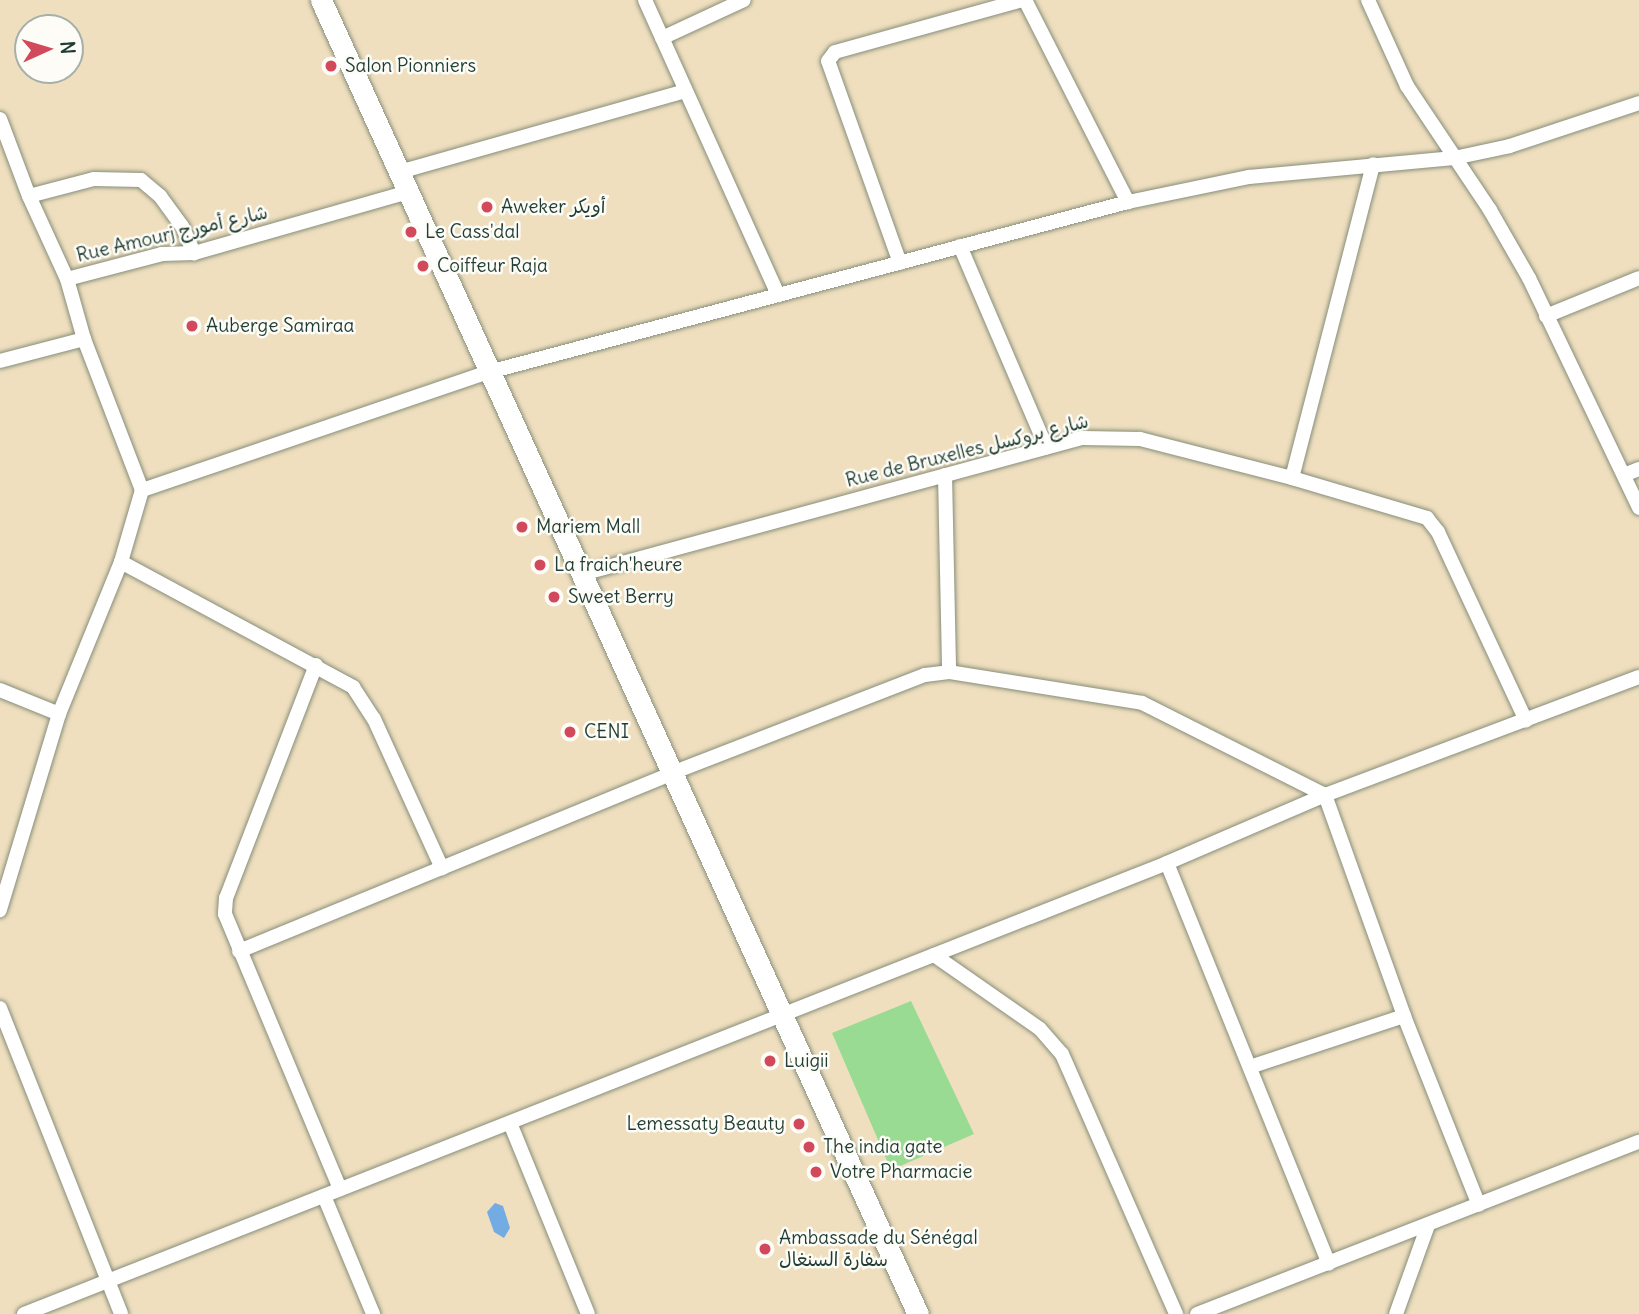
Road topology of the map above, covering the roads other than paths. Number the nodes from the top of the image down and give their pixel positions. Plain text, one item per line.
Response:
1 (645, 0) edge
2 (744, 0) edge
3 (1024, 0) edge
4 (1368, 0) edge
5 (321, 1) edge
6 (662, 38) junction
7 (686, 90) junction
8 (1639, 103) edge
9 (0, 119) edge
10 (1454, 158) junction
11 (1373, 164) junction
12 (403, 182) junction
13 (29, 196) junction
14 (1128, 202) junction
15 (960, 246) junction
16 (194, 253) junction
17 (900, 263) junction
18 (1639, 278) edge
19 (67, 279) junction
20 (778, 295) junction
21 (1546, 316) junction
22 (84, 339) junction
23 (0, 361) edge
24 (489, 372) junction
25 (1046, 447) junction
26 (1639, 469) edge
27 (945, 475) junction
28 (1624, 475) junction
29 (1292, 478) junction
30 (142, 490) junction
31 (1639, 509) edge
32 (121, 562) junction
33 (582, 574) junction
34 (316, 665) junction
35 (949, 672) junction
36 (1639, 677) edge
37 (0, 690) edge
38 (59, 714) junction
39 (1526, 721) junction
40 (672, 773) junction
41 (1325, 795) junction
42 (1167, 863) junction
43 (442, 868) junction
44 (3, 886) edge
45 (0, 910) edge
46 (239, 951) junction
47 (933, 955) junction
48 (0, 1008) edge
49 (782, 1015) junction
50 (1404, 1016) junction
51 (1250, 1067) junction
52 (510, 1122) junction
53 (1639, 1142) edge
54 (340, 1189) junction
55 (324, 1196) junction
56 (1479, 1205) junction
57 (1427, 1225) junction
58 (1329, 1264) junction
59 (107, 1281) junction
60 (24, 1314) edge
61 (121, 1314) edge
62 (373, 1314) edge
63 (588, 1314) edge
64 (918, 1314) edge
65 (1177, 1314) edge
66 (1197, 1314) edge
67 (1396, 1314) edge

1 - 6 street
2 - 6 street
3 - 14 street
3 - 17 street
4 - 10 street
5 - 12 main road
6 - 7 street
7 - 12 street, Rue Amourj شارع أمورج
7 - 20 street
8 - 10 street
9 - 13 street
10 - 11 street
10 - 21 street
11 - 14 street
11 - 29 street
12 - 16 street, Rue Amourj شارع أمورج
12 - 24 main road
13 - 16 street
13 - 19 street
14 - 15 street
15 - 17 street
15 - 25 street
16 - 19 street, Rue Amourj شارع أمورج
17 - 20 street
18 - 21 street
19 - 22 street
20 - 24 street
21 - 28 street
22 - 23 street
22 - 30 street
24 - 30 street
24 - 33 main road
25 - 27 street, Rue de Bruxelles شارع بروكسل
25 - 29 street, Rue de Bruxelles شارع بروكسل
26 - 28 street
27 - 33 street, Rue de Bruxelles شارع بروكسل
27 - 35 street
28 - 31 street
29 - 39 street, Rue de Bruxelles شارع بروكسل
30 - 32 street
32 - 34 street
32 - 38 street
33 - 40 main road
34 - 43 street
34 - 46 street
35 - 40 street
35 - 41 street
36 - 39 street
37 - 38 street
38 - 44 street
39 - 41 street
40 - 43 street
40 - 49 main road
41 - 42 street
41 - 50 street
42 - 47 street
42 - 51 street
43 - 46 street
44 - 45 street
46 - 54 street
47 - 49 street
47 - 65 street
48 - 59 street
49 - 52 street
49 - 64 main road
50 - 51 street
50 - 56 street
51 - 58 street
52 - 54 street
52 - 63 street
53 - 56 street
54 - 55 street
55 - 59 street
55 - 62 street
56 - 57 street
57 - 58 street
57 - 67 street
58 - 66 street
59 - 60 street
59 - 61 street

